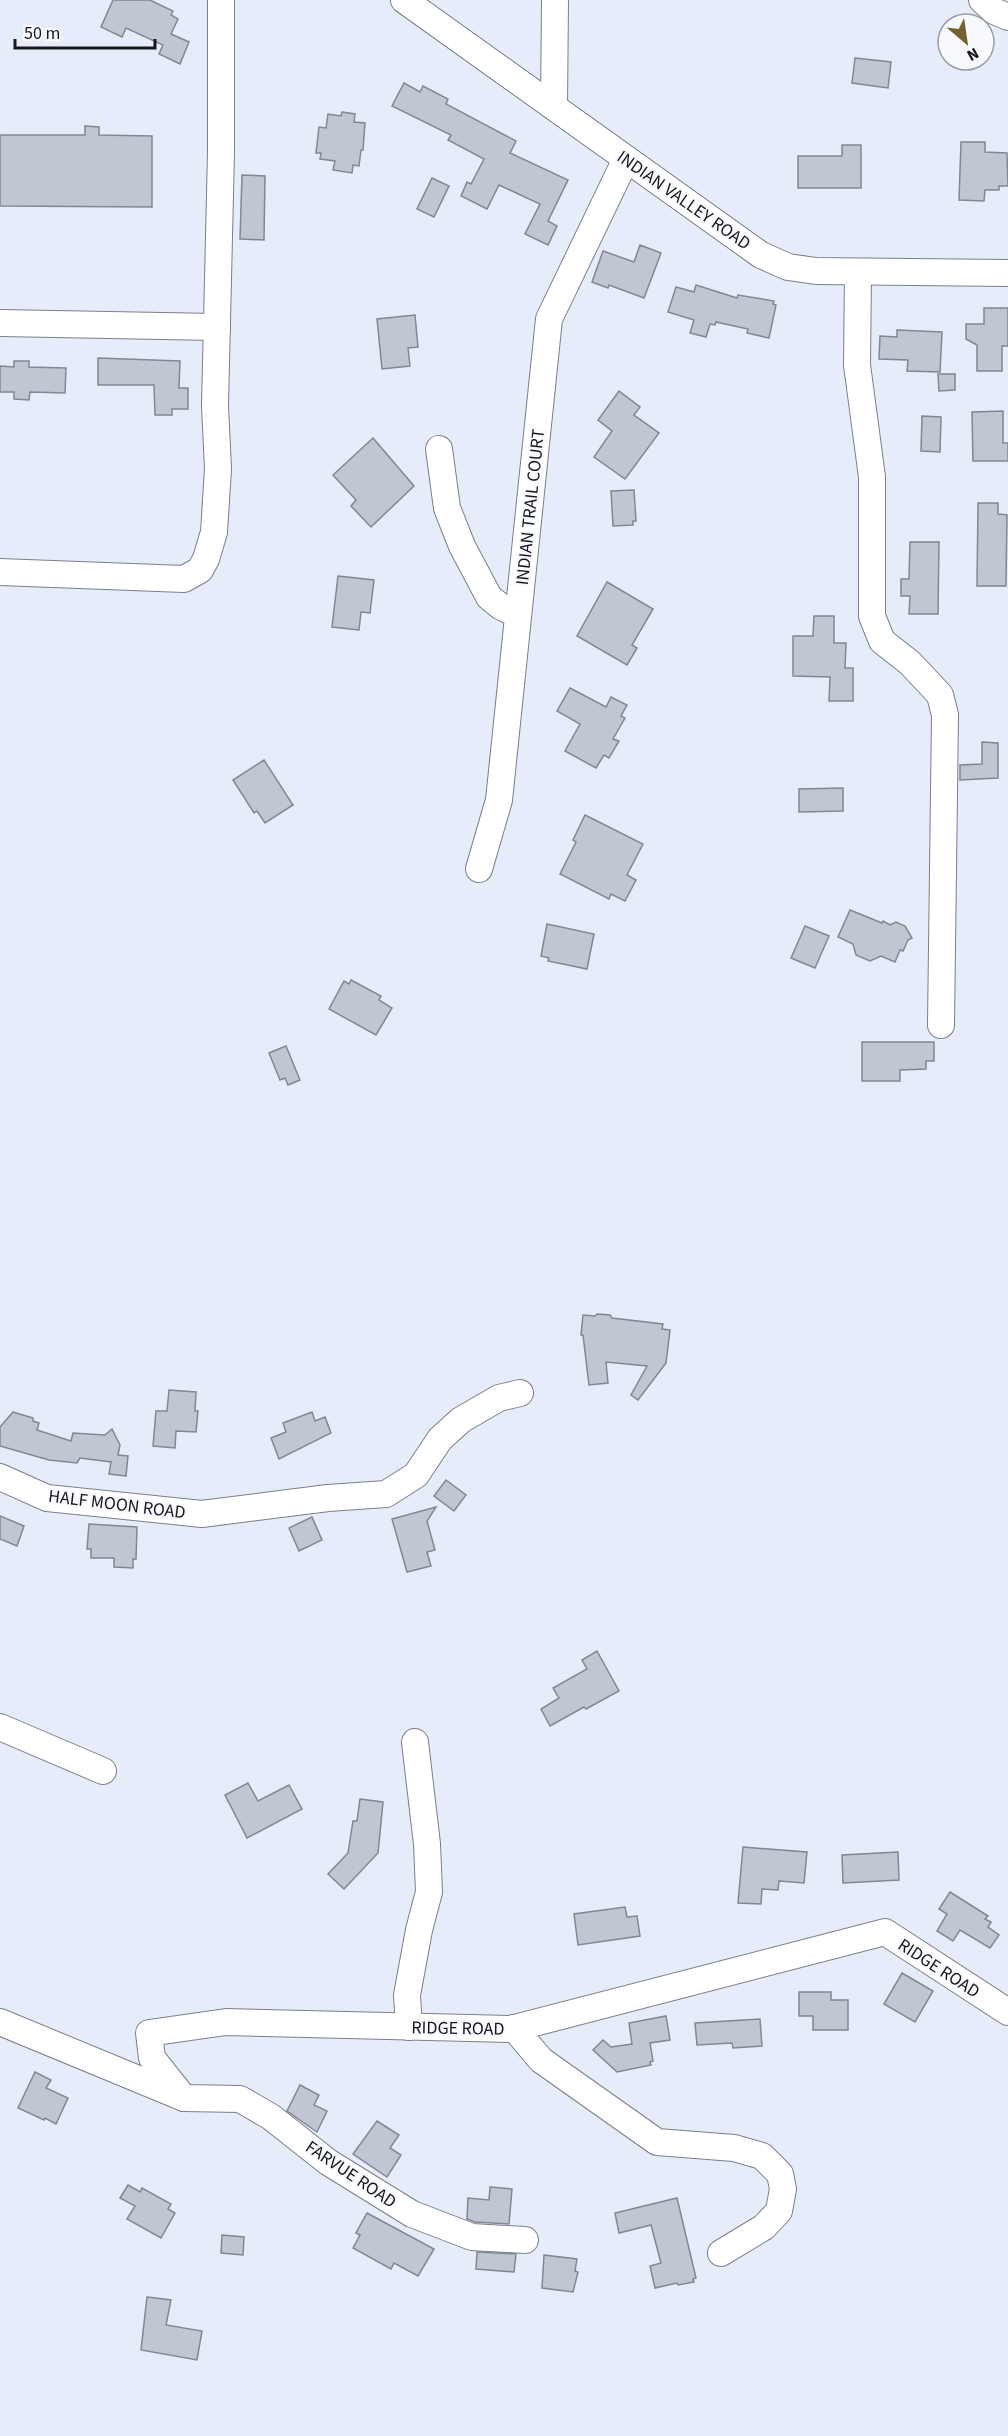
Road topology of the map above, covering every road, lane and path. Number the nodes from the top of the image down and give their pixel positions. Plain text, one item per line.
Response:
1 (221, 0) edge
2 (404, 0) edge
3 (555, 0) edge
4 (982, 0) edge
5 (1008, 17) edge
6 (554, 107) junction
7 (626, 159) junction
8 (858, 272) junction
9 (1008, 273) edge
10 (0, 323) edge
11 (218, 327) junction
12 (439, 449) dead end
13 (0, 572) edge
14 (518, 615) junction
15 (479, 870) dead end
16 (940, 1025) dead end
17 (520, 1393) dead end
18 (0, 1477) edge
19 (0, 1727) edge
20 (415, 1742) dead end
21 (103, 1771) dead end
22 (1008, 2012) edge
23 (0, 2022) edge
24 (409, 2027) junction
25 (514, 2028) junction
26 (184, 2098) junction
27 (525, 2240) dead end
28 (721, 2253) dead end

1 - 11 street
2 - 6 street, INDIAN VALLEY ROAD
3 - 6 street
4 - 5 street
6 - 7 street, INDIAN VALLEY ROAD
7 - 8 street, INDIAN VALLEY ROAD
7 - 14 street, INDIAN TRAIL COURT
8 - 9 street, INDIAN VALLEY ROAD
8 - 16 street
10 - 11 street
11 - 13 street
12 - 14 street
14 - 15 street, INDIAN TRAIL COURT
17 - 18 street, HALF MOON ROAD
19 - 21 street
20 - 24 street
22 - 25 street, RIDGE ROAD
23 - 26 street
24 - 25 street, RIDGE ROAD
24 - 26 street, RIDGE ROAD
25 - 28 street
26 - 27 street, FARVUE ROAD

